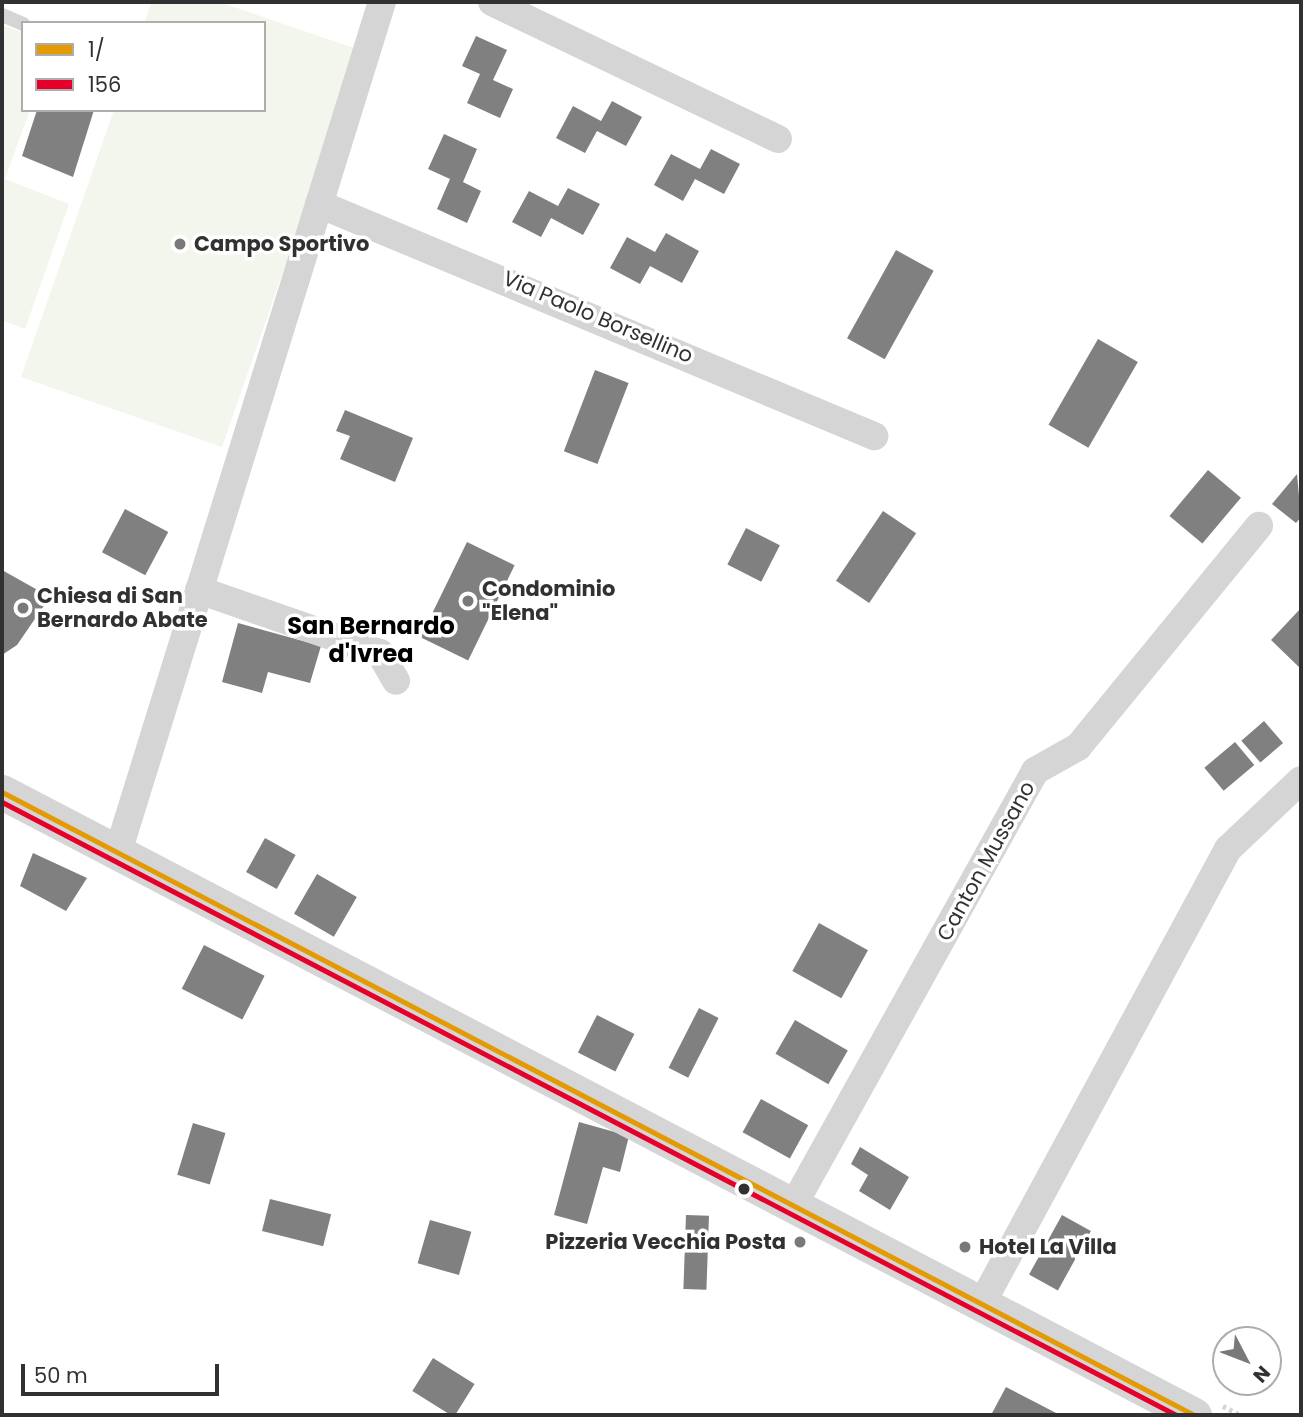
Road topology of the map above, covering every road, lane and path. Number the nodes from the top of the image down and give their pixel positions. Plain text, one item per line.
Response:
1 (382, 2) edge
2 (492, 2) edge
3 (2, 15) edge
4 (21, 23) edge
5 (778, 139) dead end
6 (319, 204) junction
7 (874, 436) dead end
8 (1259, 526) dead end
9 (199, 590) junction
10 (396, 681) dead end
11 (1301, 780) edge
12 (2, 792) edge
13 (118, 852) junction
14 (793, 1206) junction
15 (981, 1305) junction
16 (1194, 1415) edge

1 - 6 street
2 - 5 street
3 - 4 lane
6 - 7 street, Via Paolo Borsellino
6 - 9 street
8 - 14 street, Canton Mussano
9 - 10 street
9 - 13 street
11 - 15 street
12 - 13 street
13 - 14 street
14 - 15 street
15 - 16 street

